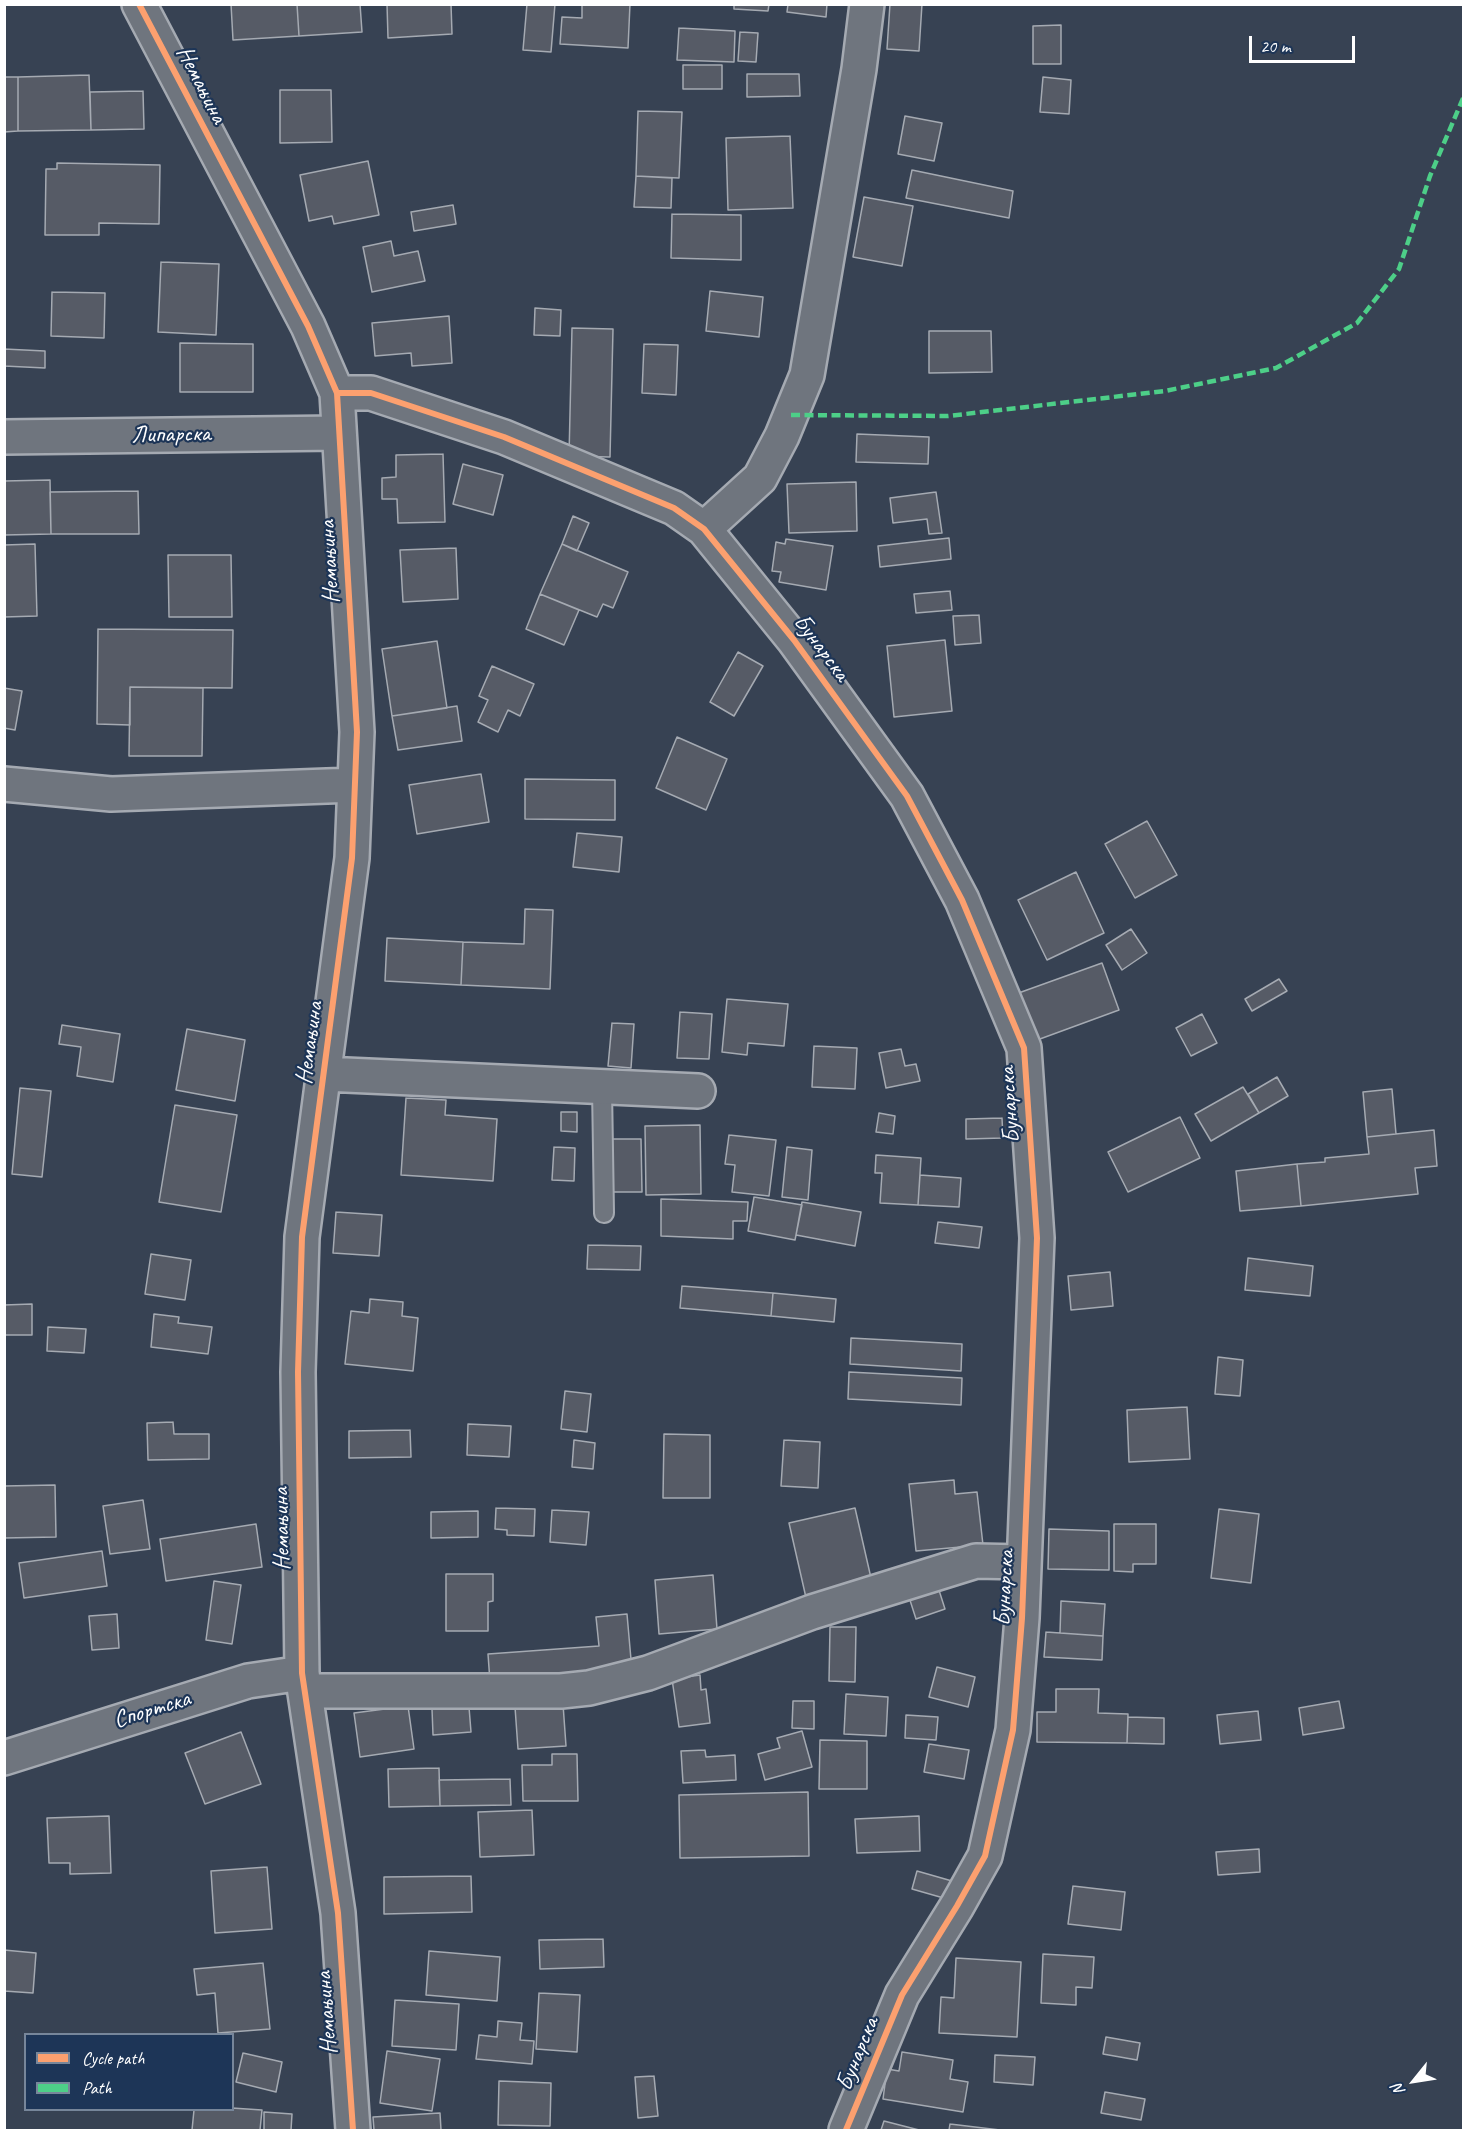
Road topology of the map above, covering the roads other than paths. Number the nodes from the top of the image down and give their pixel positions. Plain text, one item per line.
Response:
1 (139, 4) edge
2 (867, 4) edge
3 (337, 393) junction
4 (338, 433) junction
5 (4, 437) edge
6 (704, 529) junction
7 (4, 784) edge
8 (354, 785) junction
9 (324, 1074) junction
10 (602, 1088) junction
11 (698, 1091) dead end
12 (604, 1213) dead end
13 (1024, 1563) junction
14 (303, 1682) junction
15 (4, 1758) edge
16 (353, 2130) edge
17 (846, 2130) edge

1 - 3 street, Немањина
2 - 6 street
3 - 4 street, Немањина
3 - 6 street, Бунарска
4 - 5 street, Липарска
4 - 8 street, Немањина
6 - 13 street, Бунарска
7 - 8 street
8 - 9 street, Немањина
9 - 10 street
9 - 14 street, Немањина
10 - 11 street
10 - 12 lane
13 - 14 street, Спортска
13 - 17 street, Бунарска
14 - 15 street, Спортска
14 - 16 street, Немањина

